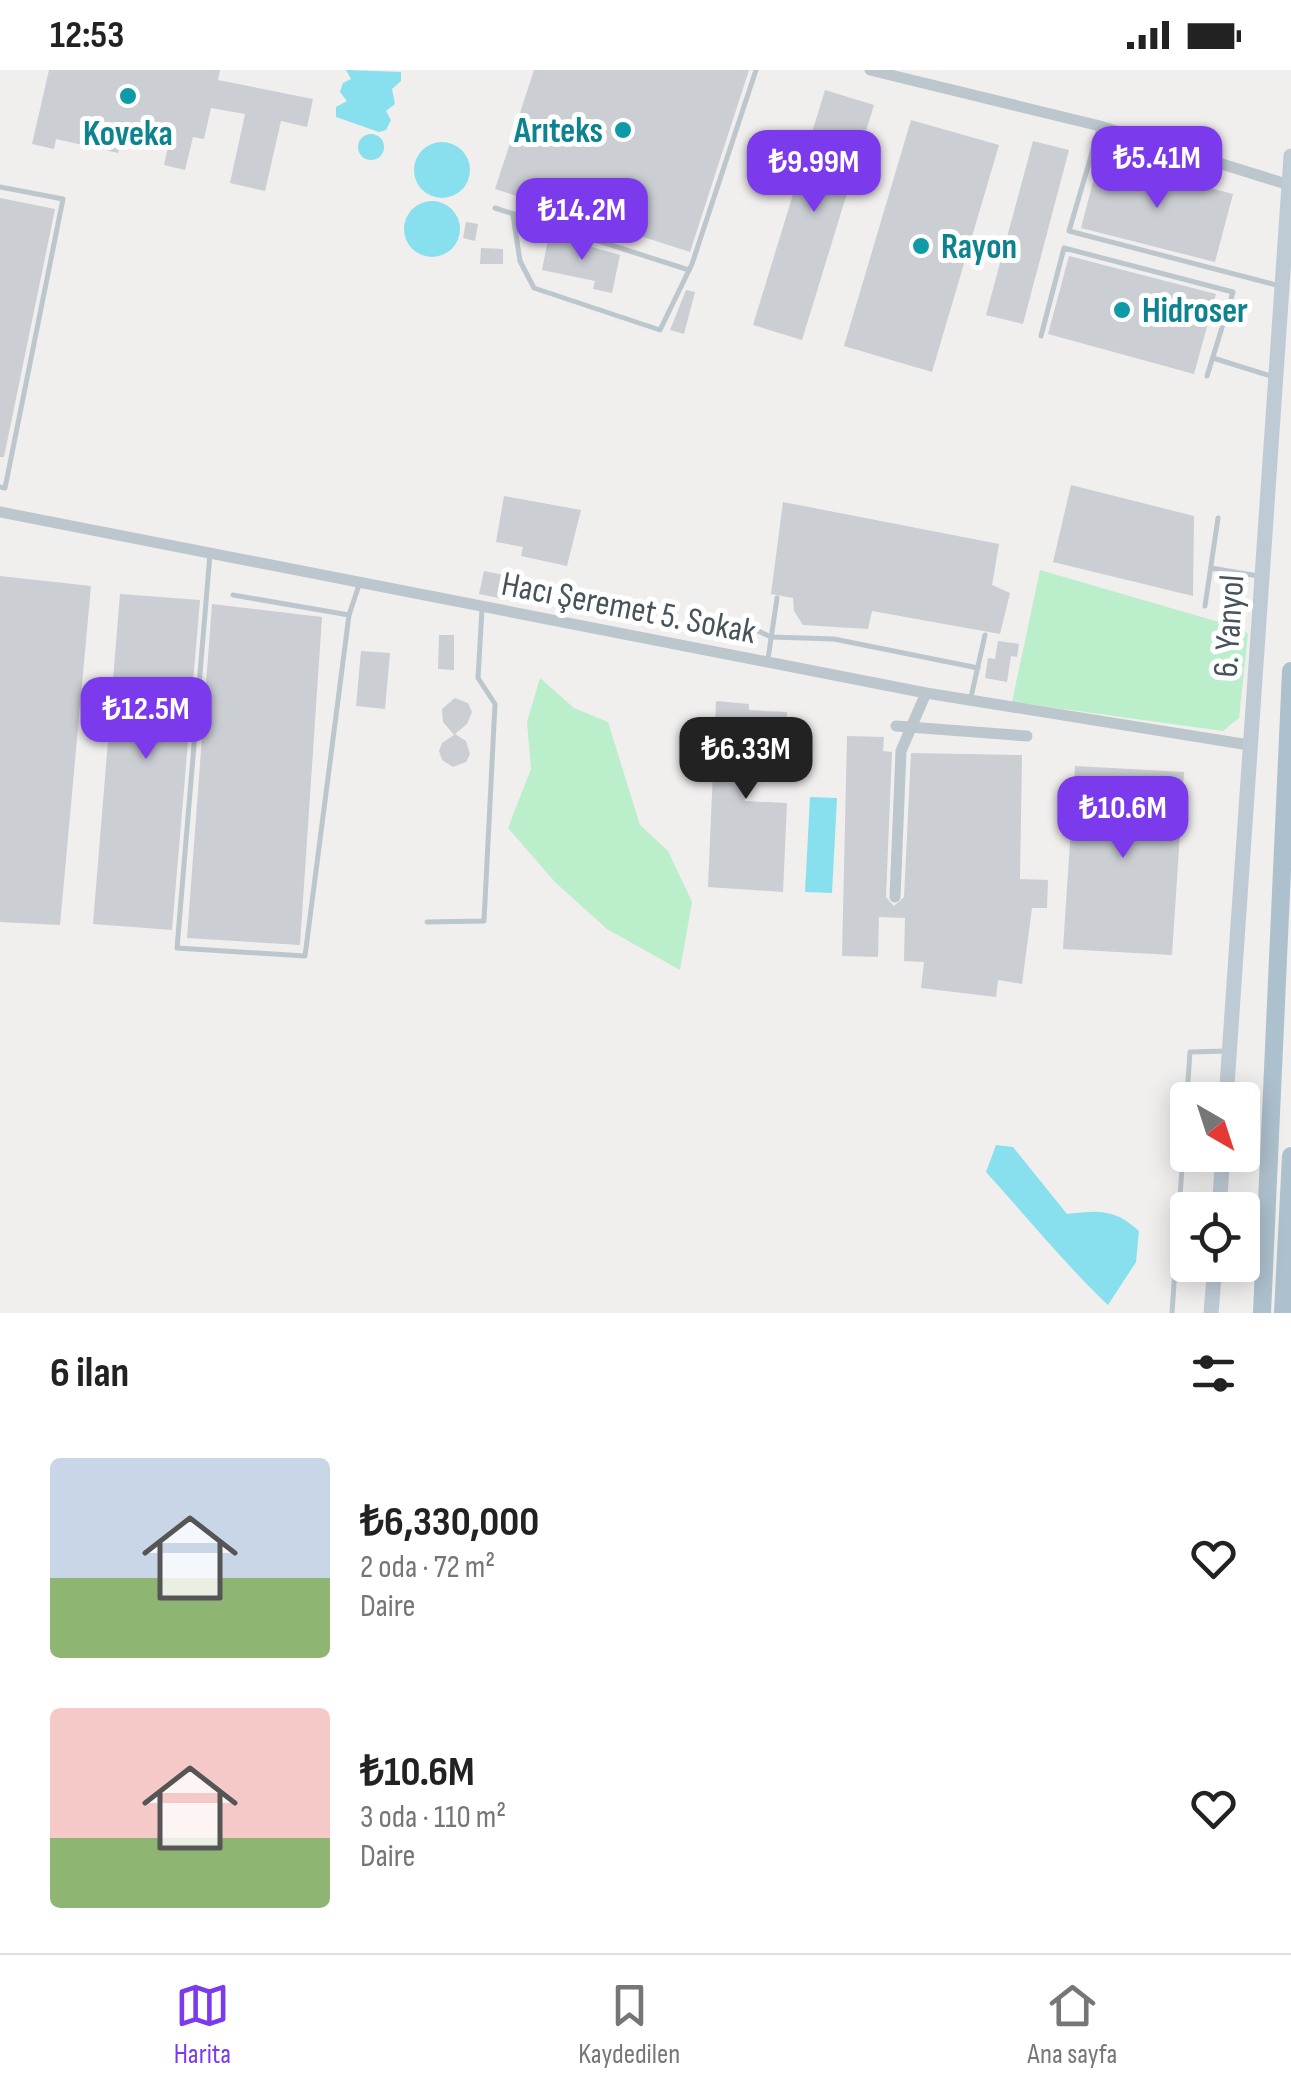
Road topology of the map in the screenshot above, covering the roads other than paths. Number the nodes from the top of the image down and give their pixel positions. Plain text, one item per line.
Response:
1 (756, 70) edge
2 (877, 71) edge
3 (1100, 126) junction
4 (1291, 156) edge
5 (1286, 184) junction
6 (0, 186) edge
7 (495, 208) dead end
8 (513, 215) junction
9 (688, 270) junction
10 (1281, 286) junction
11 (1041, 336) dead end
12 (1213, 358) junction
13 (1207, 376) dead end
14 (1277, 378) junction
15 (0, 486) edge
16 (0, 512) edge
17 (1218, 518) dead end
18 (210, 553) junction
19 (1211, 568) junction
20 (1261, 577) junction
21 (360, 582) junction
22 (233, 595) dead end
23 (777, 598) dead end
24 (483, 606) junction
25 (1206, 606) dead end
26 (349, 615) junction
27 (737, 620) dead end
28 (986, 635) dead end
29 (771, 637) junction
30 (767, 662) junction
31 (978, 668) junction
32 (1291, 671) edge
33 (926, 693) junction
34 (970, 700) junction
35 (896, 726) dead end
36 (913, 727) junction
37 (1027, 736) dead end
38 (1249, 745) junction
39 (895, 896) dead end
40 (428, 922) dead end
41 (1230, 1051) junction
42 (1227, 1082) edge
43 (1291, 1156) edge
44 (1290, 1193) edge
45 (1291, 1274) edge
46 (1214, 1282) edge
47 (1284, 1307) edge
48 (1172, 1313) edge
49 (1211, 1313) edge
50 (1262, 1313) edge

1 - 9 lane
2 - 3 street
3 - 5 street
3 - 10 lane
4 - 5 main road, 6. Yanyol
5 - 10 main road, 6. Yanyol
6 - 15 lane
7 - 8 lane
8 - 9 lane
8 - 9 lane
10 - 14 main road, 6. Yanyol
11 - 12 lane
12 - 13 lane
12 - 14 lane
14 - 20 main road, 6. Yanyol
16 - 18 street, Hacı Şeremet 5. Sokak
17 - 19 lane
18 - 21 street, Hacı Şeremet 5. Sokak
18 - 26 lane
19 - 20 lane
19 - 25 lane
20 - 38 main road, 6. Yanyol
21 - 24 street, Hacı Şeremet 5. Sokak
21 - 26 lane
22 - 26 lane
23 - 29 lane
24 - 30 street, Hacı Şeremet 5. Sokak
24 - 40 lane
27 - 29 lane
28 - 31 lane
29 - 30 lane
29 - 31 lane
30 - 33 street, Hacı Şeremet 5. Sokak
31 - 34 lane
32 - 50 main road
33 - 34 street, Hacı Şeremet 5. Sokak
33 - 36 street
34 - 38 street, Hacı Şeremet 5. Sokak
35 - 36 street
36 - 37 street
36 - 39 street
38 - 41 main road, 6. Yanyol
41 - 42 main road, 6. Yanyol
41 - 48 lane
43 - 44 main road
44 - 47 main road
45 - 47 main road
46 - 49 main road

